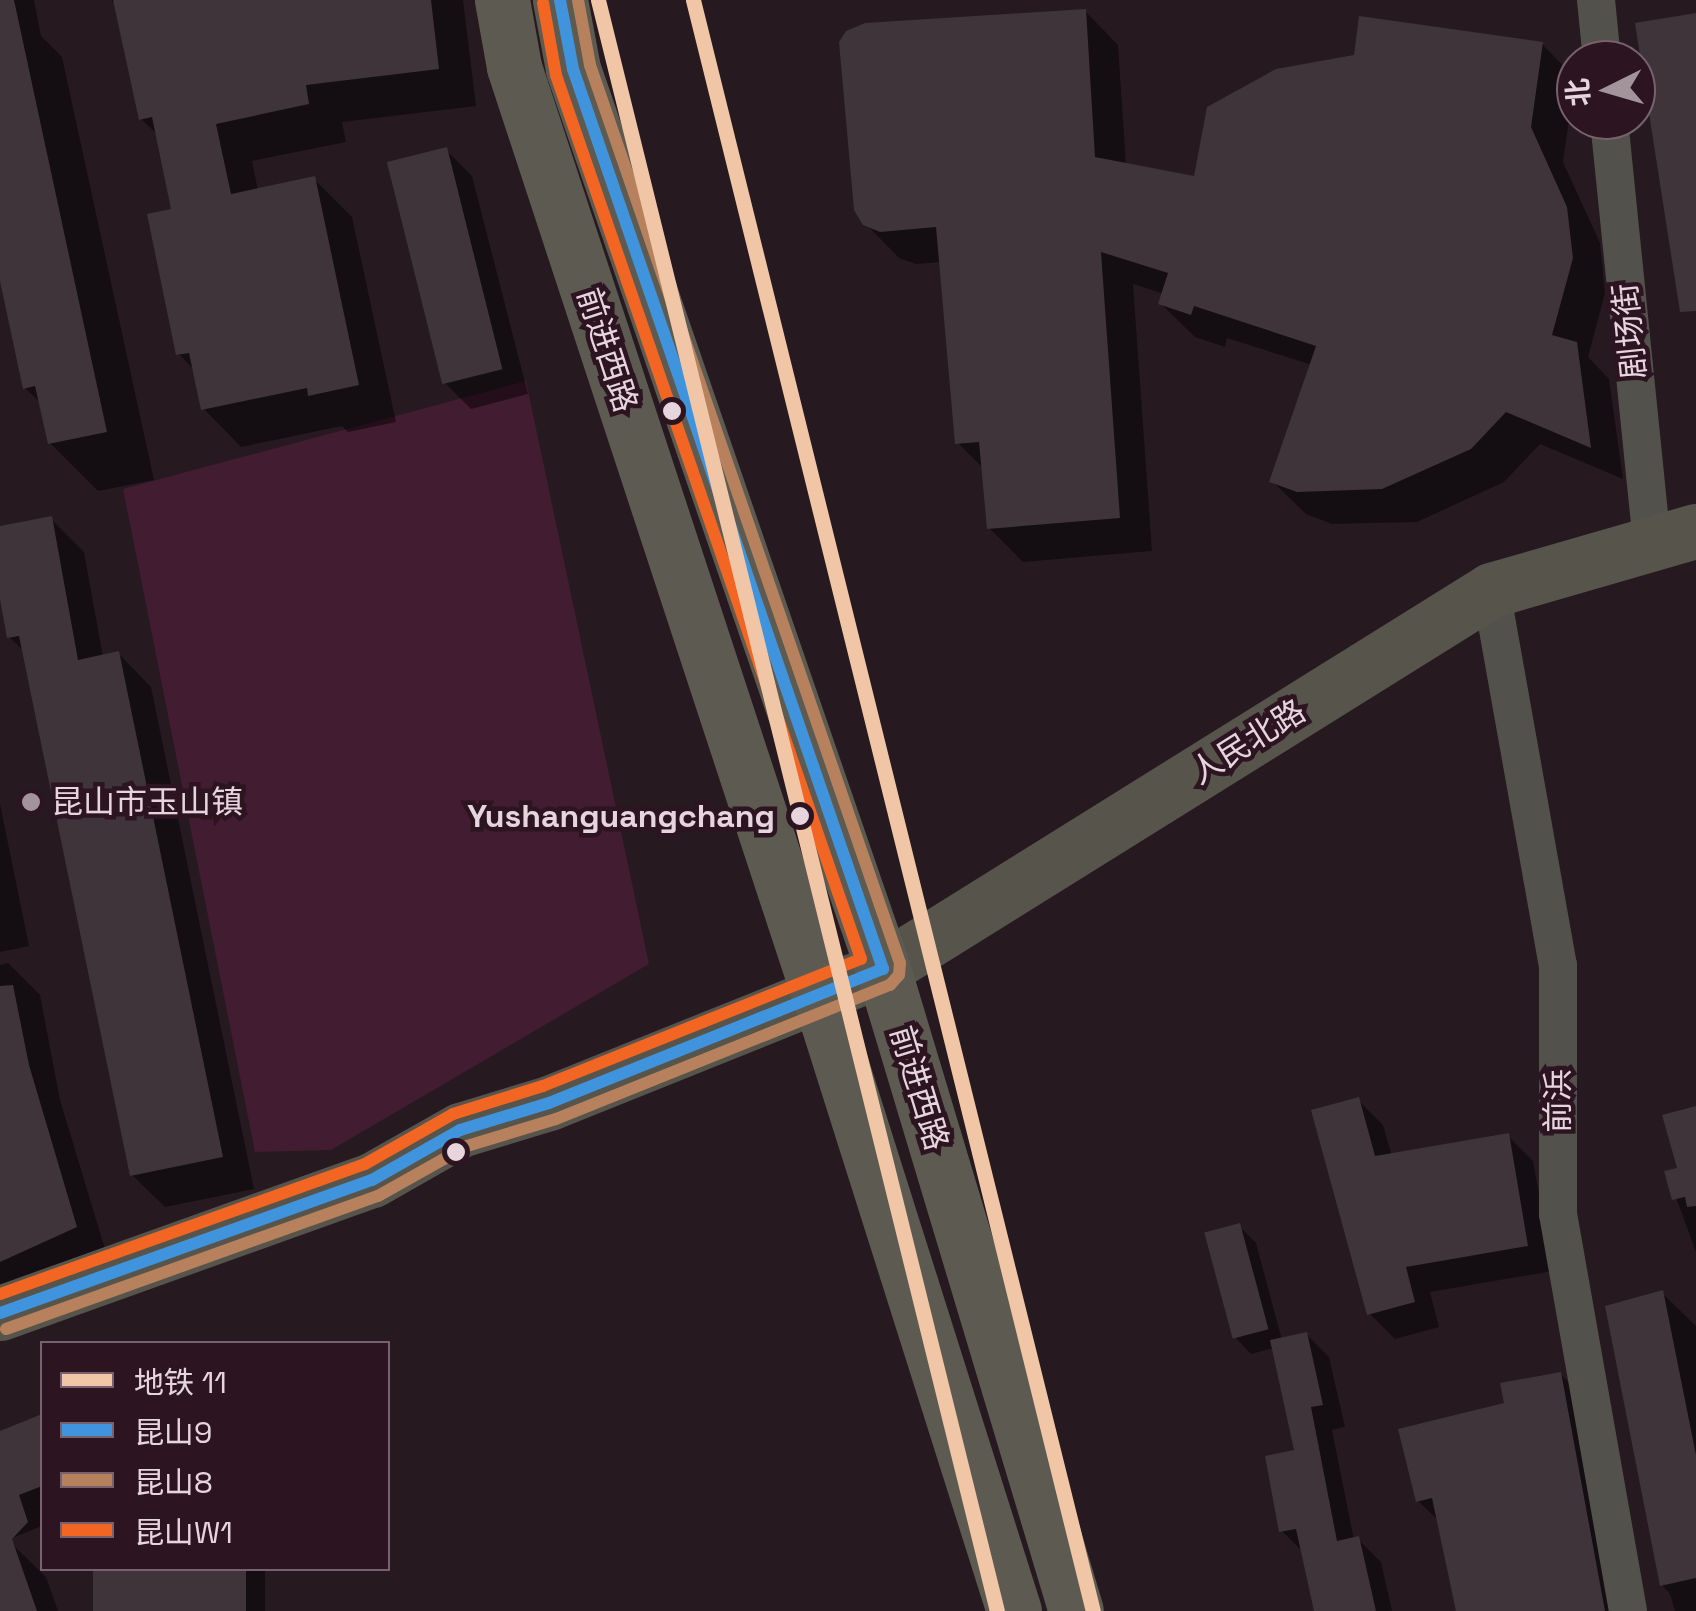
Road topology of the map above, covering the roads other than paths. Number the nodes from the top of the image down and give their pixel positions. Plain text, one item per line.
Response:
1 (502, 0) edge
2 (560, 0) edge
3 (1596, 0) edge
4 (1600, 40) edge
5 (1611, 140) edge
6 (1674, 536) edge
7 (1491, 590) junction
8 (883, 969) junction
9 (820, 998) junction
10 (0, 1313) edge
11 (1014, 1611) edge
12 (1076, 1611) edge
13 (1628, 1611) edge

1 - 9 main road, 前进西路
2 - 8 main road, 前进西路
3 - 4 street
5 - 6 street, 剧场街
6 - 7 main road, 人民北路
7 - 8 main road, 人民北路
7 - 13 street, 前浜
8 - 9 main road, 人民北路
8 - 12 main road, 前进西路
9 - 10 main road, 人民北路
9 - 11 main road, 前进西路

